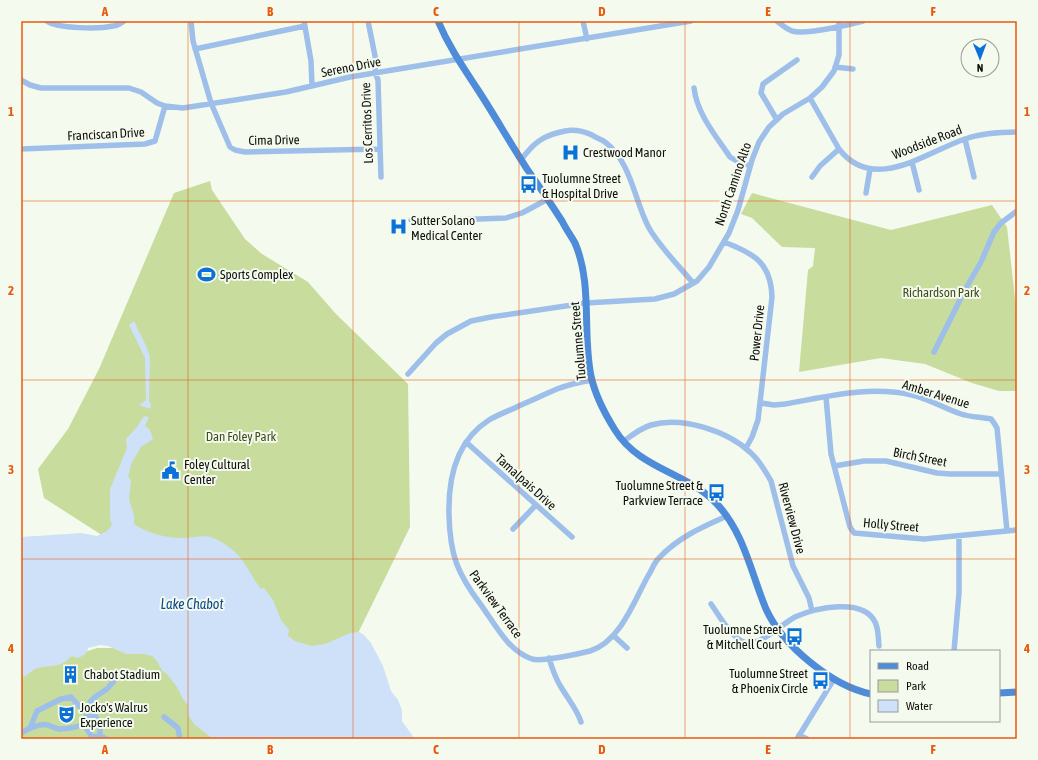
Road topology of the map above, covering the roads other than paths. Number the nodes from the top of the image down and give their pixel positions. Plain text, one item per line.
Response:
1 (47, 21) edge
2 (124, 21) edge
3 (191, 21) edge
4 (368, 21) edge
5 (438, 21) edge
6 (583, 21) edge
7 (648, 21) edge
8 (691, 21) edge
9 (777, 21) edge
10 (863, 21) edge
11 (305, 24) edge
12 (839, 24) edge
13 (649, 28) junction
14 (587, 39) junction
15 (195, 49) junction
16 (457, 60) junction
17 (797, 60) dead end
18 (836, 67) junction
19 (853, 69) dead end
20 (375, 72) junction
21 (21, 80) edge
22 (312, 86) junction
23 (694, 88) dead end
24 (810, 98) junction
25 (211, 103) junction
26 (165, 106) junction
27 (777, 120) junction
28 (1017, 132) edge
29 (965, 138) junction
30 (21, 149) edge
31 (380, 149) junction
32 (839, 149) junction
33 (521, 160) junction
34 (912, 162) junction
35 (750, 166) junction
36 (870, 168) junction
37 (380, 177) dead end
38 (812, 177) dead end
39 (974, 178) dead end
40 (919, 190) dead end
41 (866, 193) dead end
42 (548, 199) junction
43 (1017, 211) edge
44 (411, 220) dead end
45 (724, 242) junction
46 (693, 283) junction
47 (586, 303) junction
48 (934, 352) dead end
49 (408, 374) dead end
50 (592, 380) junction
51 (826, 397) junction
52 (761, 403) junction
53 (624, 441) junction
54 (466, 442) junction
55 (746, 448) junction
56 (834, 466) junction
57 (1002, 474) junction
58 (536, 505) junction
59 (727, 516) junction
60 (513, 529) dead end
61 (1017, 530) edge
62 (1007, 531) junction
63 (959, 536) junction
64 (572, 537) dead end
65 (711, 604) dead end
66 (812, 611) junction
67 (778, 628) junction
68 (614, 636) junction
69 (879, 646) dead end
70 (627, 648) dead end
71 (954, 650) edge
72 (550, 658) junction
73 (834, 679) junction
74 (114, 681) dead end
75 (1017, 692) edge
76 (1000, 693) edge
77 (870, 694) edge
78 (164, 717) dead end
79 (581, 722) dead end
80 (84, 724) junction
81 (30, 728) junction
82 (21, 733) edge
83 (100, 736) junction
84 (798, 737) edge
85 (92, 738) edge
86 (107, 739) edge
87 (180, 739) edge
88 (807, 739) edge

1 - 2 street
3 - 15 street, Cima Drive
4 - 20 street, Los Cerritos Drive
5 - 16 main road, Tuolumne Street
6 - 14 street
7 - 13 street
8 - 13 street, Sereno Drive
9 - 12 street
10 - 12 street
11 - 15 street
11 - 22 street
12 - 18 street, North Camino Alto
13 - 14 street, Sereno Drive
14 - 16 street, Sereno Drive
15 - 25 street, Cima Drive
16 - 20 street, Sereno Drive
16 - 33 main road, Tuolumne Street
17 - 27 street
18 - 19 street
18 - 24 street, North Camino Alto
20 - 22 street, Sereno Drive
20 - 31 street, Los Cerritos Drive
21 - 26 street, Sereno Drive
22 - 25 street, Sereno Drive
23 - 35 street
24 - 27 street, North Camino Alto
24 - 32 street, Woodside Road
25 - 26 street, Sereno Drive
25 - 31 street, Cima Drive
26 - 30 street, Franciscan Drive
27 - 35 street, North Camino Alto
28 - 29 street, Woodside Road
29 - 34 street, Woodside Road
29 - 39 street
31 - 37 street, Los Cerritos Drive
32 - 36 street, Woodside Road
32 - 38 street
33 - 42 main road, Tuolumne Street
33 - 46 street
34 - 36 street, Woodside Road
34 - 40 street
35 - 45 street, North Camino Alto
36 - 41 street
42 - 44 street
42 - 47 main road, Tuolumne Street
43 - 48 street
45 - 46 street, North Camino Alto
45 - 52 street, Power Drive
46 - 47 street, North Camino Alto
47 - 49 street, North Camino Alto
47 - 50 main road, Tuolumne Street
50 - 53 main road, Tuolumne Street
50 - 54 street, Parkview Terrace
51 - 52 street, Amber Avenue
51 - 56 street, Holly Street
51 - 57 street, Amber Avenue
52 - 55 street, Power Drive
53 - 55 street, Riverview Drive
53 - 59 main road, Tuolumne Street
54 - 58 street, Tamalpais Drive
54 - 72 street, Parkview Terrace
55 - 66 street, Riverview Drive
56 - 57 street, Birch Street
56 - 63 street, Holly Street
57 - 62 street, Amber Avenue
58 - 60 street
58 - 64 street, Tamalpais Drive
59 - 67 main road, Tuolumne Street
59 - 68 street, Parkview Terrace
61 - 62 street, Holly Street
62 - 63 street, Holly Street
63 - 71 street
65 - 67 street
66 - 67 street
66 - 69 street
67 - 73 main road, Tuolumne Street
68 - 70 street
68 - 72 street, Parkview Terrace
72 - 79 street
73 - 77 main road, Tuolumne Street
73 - 84 street
74 - 83 street
75 - 76 main road
78 - 87 street
80 - 81 street
80 - 81 street
80 - 85 street
81 - 82 street
83 - 85 street
83 - 86 street
84 - 88 street

